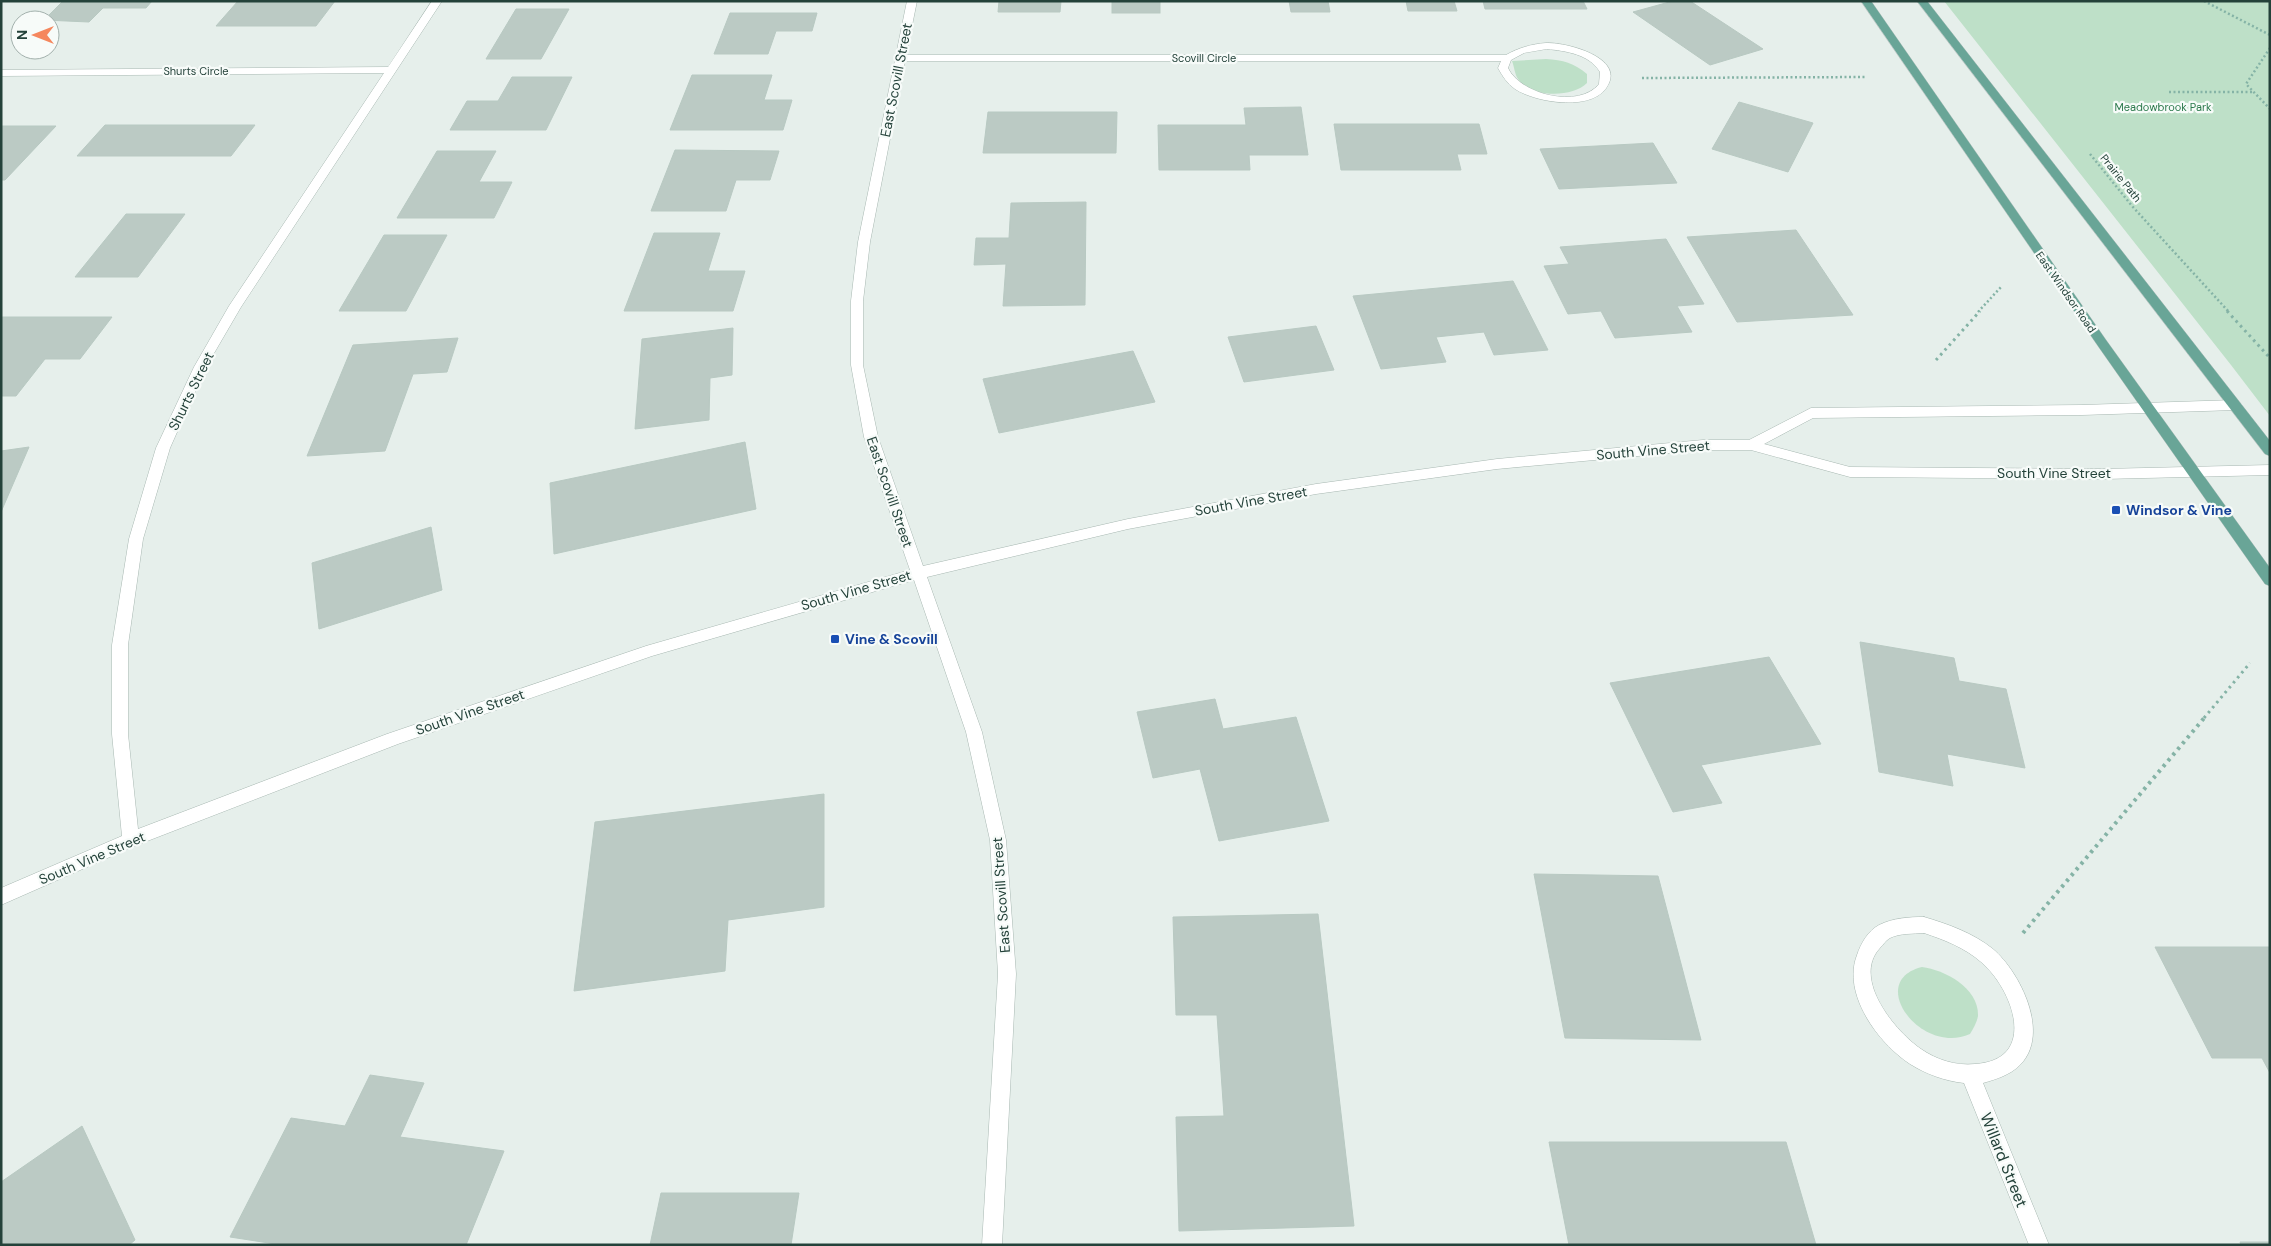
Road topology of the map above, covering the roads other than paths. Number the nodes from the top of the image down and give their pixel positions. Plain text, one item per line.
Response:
1 (437, 1) edge
2 (912, 1) edge
3 (1866, 1) edge
4 (1922, 1) edge
5 (901, 58) junction
6 (1507, 58) junction
7 (391, 70) junction
8 (1, 73) edge
9 (2235, 405) junction
10 (2148, 407) junction
11 (1751, 445) junction
12 (2270, 450) edge
13 (2270, 470) edge
14 (2194, 472) junction
15 (918, 572) junction
16 (2270, 580) edge
17 (131, 840) junction
18 (1, 897) edge
19 (1970, 1075) junction
20 (992, 1245) edge
21 (2039, 1245) edge

1 - 7 street, Shurts Street
2 - 5 street, East Scovill Street
3 - 10 main road, East Windsor Road
4 - 9 main road
5 - 6 street, Scovill Circle
5 - 15 street, East Scovill Street
6 - 6 street, Scovill Circle
7 - 8 street, Shurts Circle
7 - 17 street, Shurts Street
9 - 10 street, South Vine Street
9 - 12 main road
10 - 11 street, South Vine Street
10 - 14 main road, East Windsor Road
11 - 14 street, South Vine Street
11 - 15 street, South Vine Street
13 - 14 street, South Vine Street
14 - 16 main road, East Windsor Road
15 - 17 street, South Vine Street
15 - 20 street, East Scovill Street
17 - 18 street, South Vine Street
19 - 19 street
19 - 21 street, Willard Street

